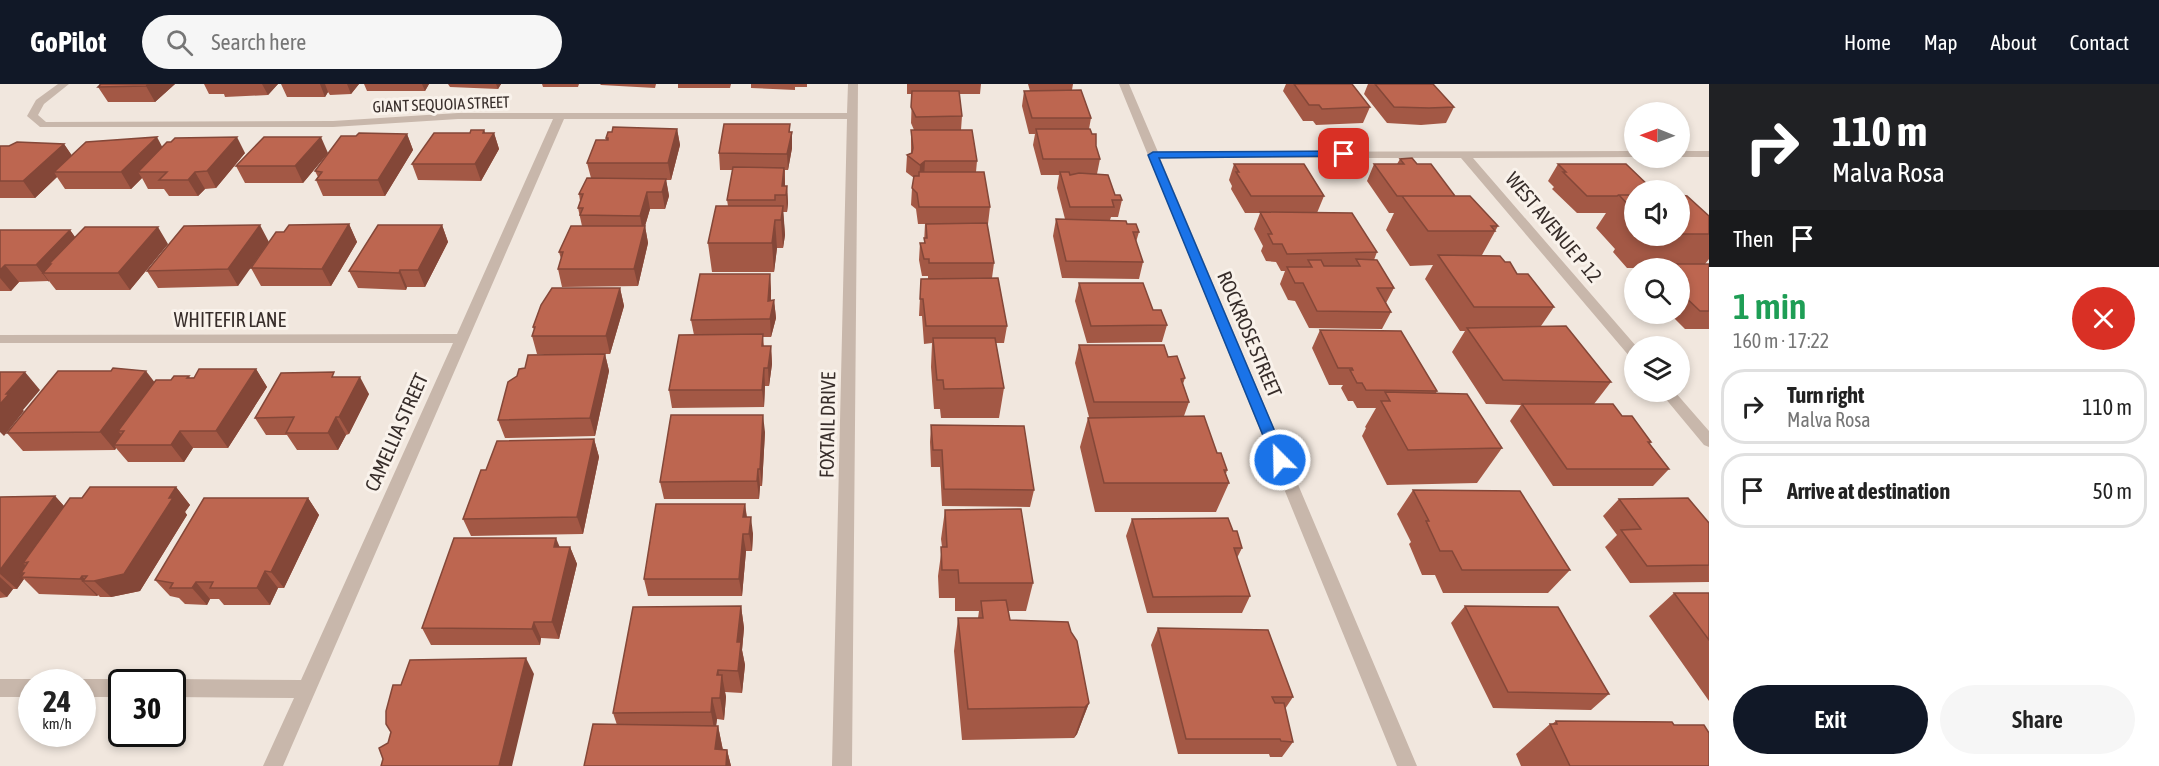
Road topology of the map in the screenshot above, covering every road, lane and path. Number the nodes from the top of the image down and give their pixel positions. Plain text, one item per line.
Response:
1 (64, 84) edge
2 (853, 84) edge
3 (1124, 84) edge
4 (560, 116) junction
5 (854, 116) junction
6 (1464, 154) junction
7 (1624, 154) edge
8 (1690, 154) edge
9 (1709, 154) edge
10 (1153, 155) junction
11 (461, 338) junction
12 (0, 339) edge
13 (1624, 341) edge
14 (1676, 402) edge
15 (1709, 441) edge
16 (0, 688) edge
17 (18, 688) edge
18 (186, 688) edge
19 (306, 689) junction
20 (273, 766) edge
21 (842, 766) edge
22 (1407, 766) edge

1 - 4 street, GIANT SEQUOIA STREET
2 - 5 street, FOXTAIL DRIVE
3 - 10 street, ROCKROSE STREET
4 - 5 street, GIANT SEQUOIA STREET
4 - 11 street, CAMELLIA STREET
5 - 21 street, FOXTAIL DRIVE
6 - 7 street
6 - 10 street
6 - 13 street, WEST AVENUE P 12
8 - 9 street
10 - 22 street, ROCKROSE STREET
11 - 12 street, WHITEFIR LANE
11 - 19 street, CAMELLIA STREET
14 - 15 street
16 - 17 street
18 - 19 street
19 - 20 street, CAMELLIA STREET

